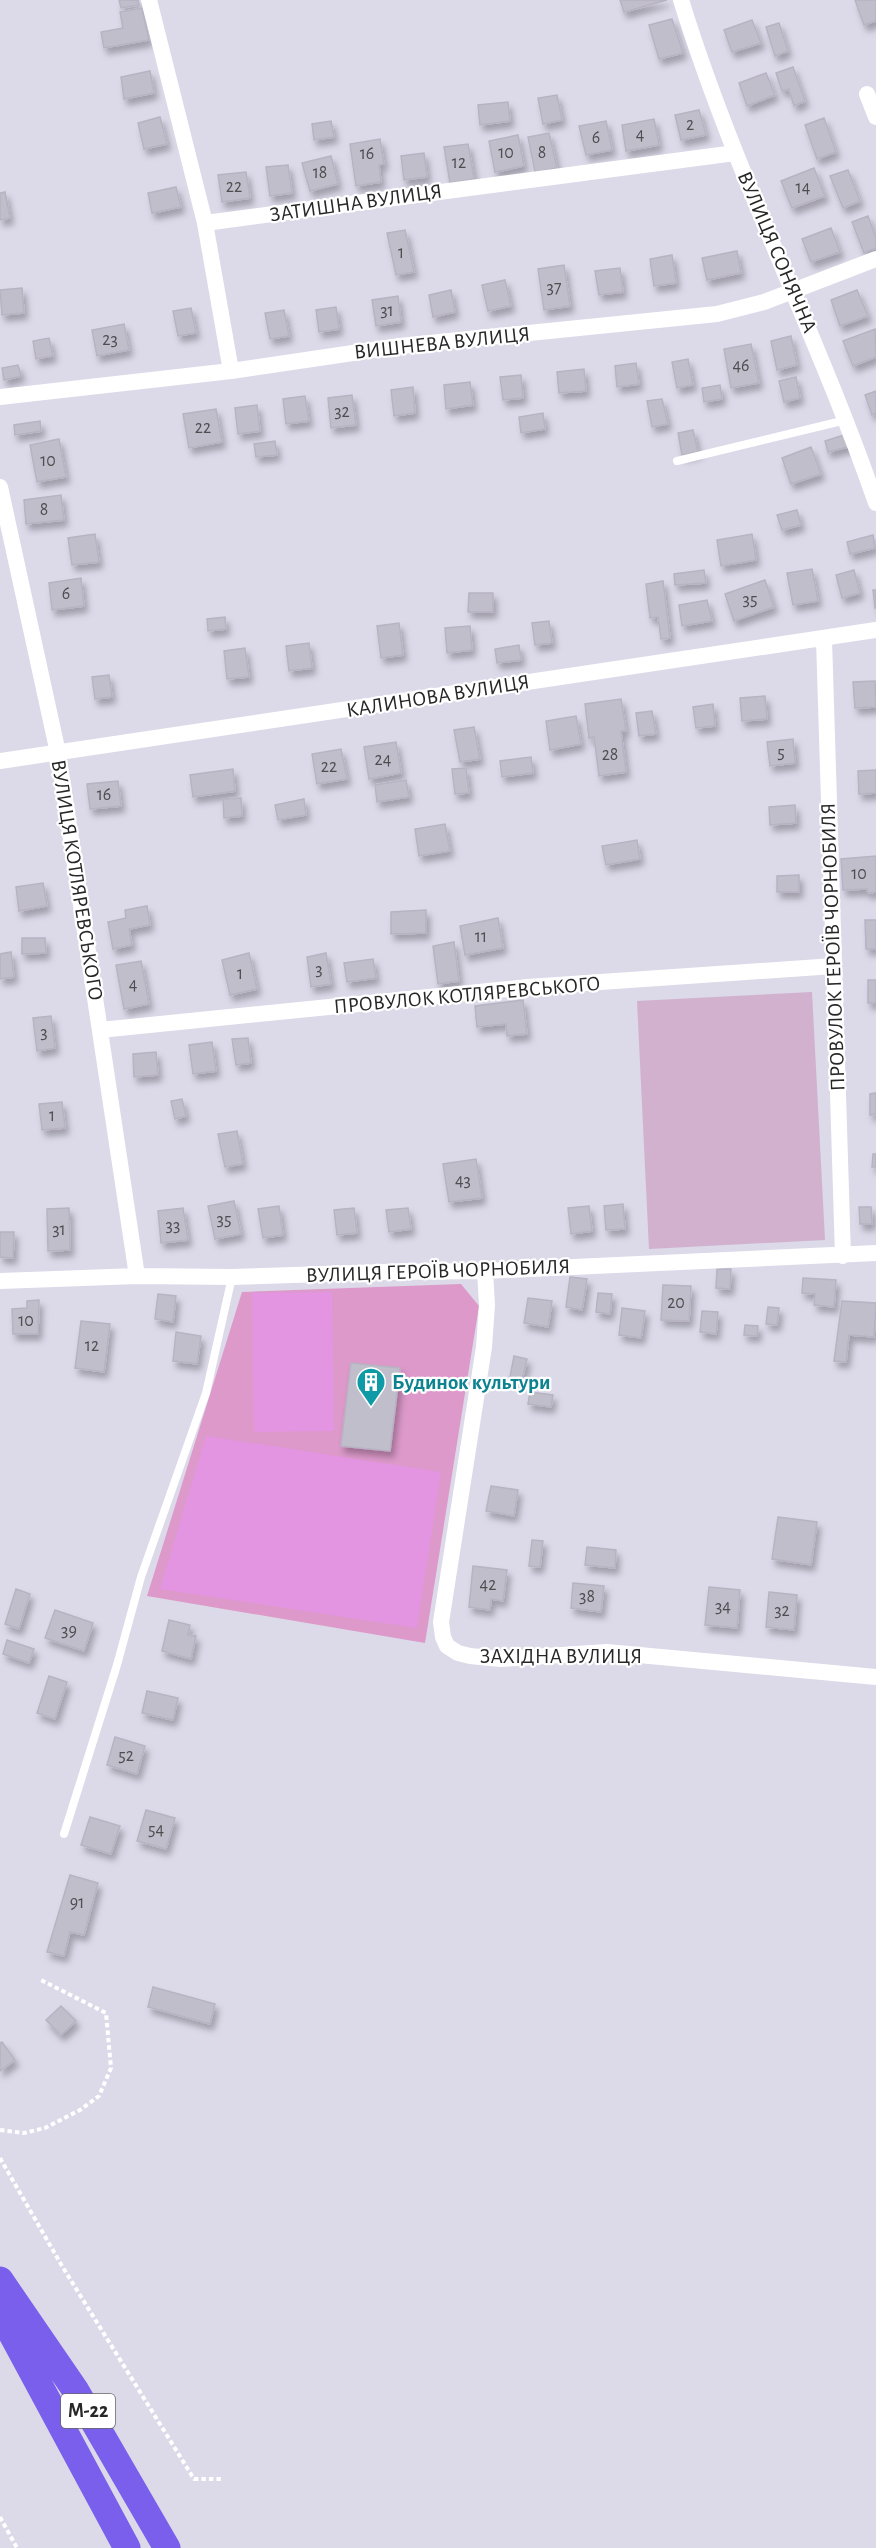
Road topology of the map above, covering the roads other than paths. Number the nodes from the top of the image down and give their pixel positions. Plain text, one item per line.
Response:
1 (149, 0) edge
2 (681, 0) edge
3 (867, 94) dead end
4 (876, 117) edge
5 (735, 153) junction
6 (205, 223) junction
7 (876, 260) edge
8 (793, 289) junction
9 (231, 371) junction
10 (0, 397) edge
11 (847, 420) junction
12 (677, 461) dead end
13 (0, 487) edge
14 (876, 503) edge
15 (876, 630) edge
16 (824, 639) junction
17 (58, 753) junction
18 (0, 761) edge
19 (834, 966) junction
20 (100, 1030) junction
21 (876, 1253) edge
22 (843, 1256) junction
23 (485, 1271) junction
24 (137, 1276) junction
25 (232, 1278) junction
26 (0, 1281) edge
27 (876, 1677) edge
28 (64, 1834) dead end
29 (0, 2280) edge
30 (0, 2312) edge
31 (127, 2548) edge
32 (167, 2548) edge

1 - 6 street
2 - 5 street, ВУЛИЦЯ СОНЯЧНА
3 - 4 street
5 - 6 street, ЗАТИШНА ВУЛИЦЯ
5 - 8 street, ВУЛИЦЯ СОНЯЧНА
6 - 9 street
7 - 8 street, ВИШНЕВА ВУЛИЦЯ
8 - 9 street, ВИШНЕВА ВУЛИЦЯ
8 - 11 street, ВУЛИЦЯ СОНЯЧНА
9 - 10 street, ВИШНЕВА ВУЛИЦЯ
11 - 12 lane
11 - 14 street, ВУЛИЦЯ СОНЯЧНА
13 - 17 street, ВУЛИЦЯ КОТЛЯРЕВСЬКОГО
15 - 16 street, КАЛИНОВА ВУЛИЦЯ
16 - 17 street, КАЛИНОВА ВУЛИЦЯ
16 - 19 street, ПРОВУЛОК ГЕРОЇВ ЧОРНОБИЛЯ
17 - 18 street, КАЛИНОВА ВУЛИЦЯ
17 - 20 street, ВУЛИЦЯ КОТЛЯРЕВСЬКОГО
19 - 20 street, ПРОВУЛОК КОТЛЯРЕВСЬКОГО
19 - 22 street, ПРОВУЛОК ГЕРОЇВ ЧОРНОБИЛЯ
20 - 24 street, ВУЛИЦЯ КОТЛЯРЕВСЬКОГО
21 - 22 street, ВУЛИЦЯ ГЕРОЇВ ЧОРНОБИЛЯ
22 - 23 street, ВУЛИЦЯ ГЕРОЇВ ЧОРНОБИЛЯ
23 - 25 street, ВУЛИЦЯ ГЕРОЇВ ЧОРНОБИЛЯ
23 - 27 street, ЗАХІДНА ВУЛИЦЯ
24 - 25 street, ВУЛИЦЯ ГЕРОЇВ ЧОРНОБИЛЯ
24 - 26 street, ВУЛИЦЯ ГЕРОЇВ ЧОРНОБИЛЯ
25 - 28 lane
29 - 32 highway, М-22
30 - 31 highway, М-22

